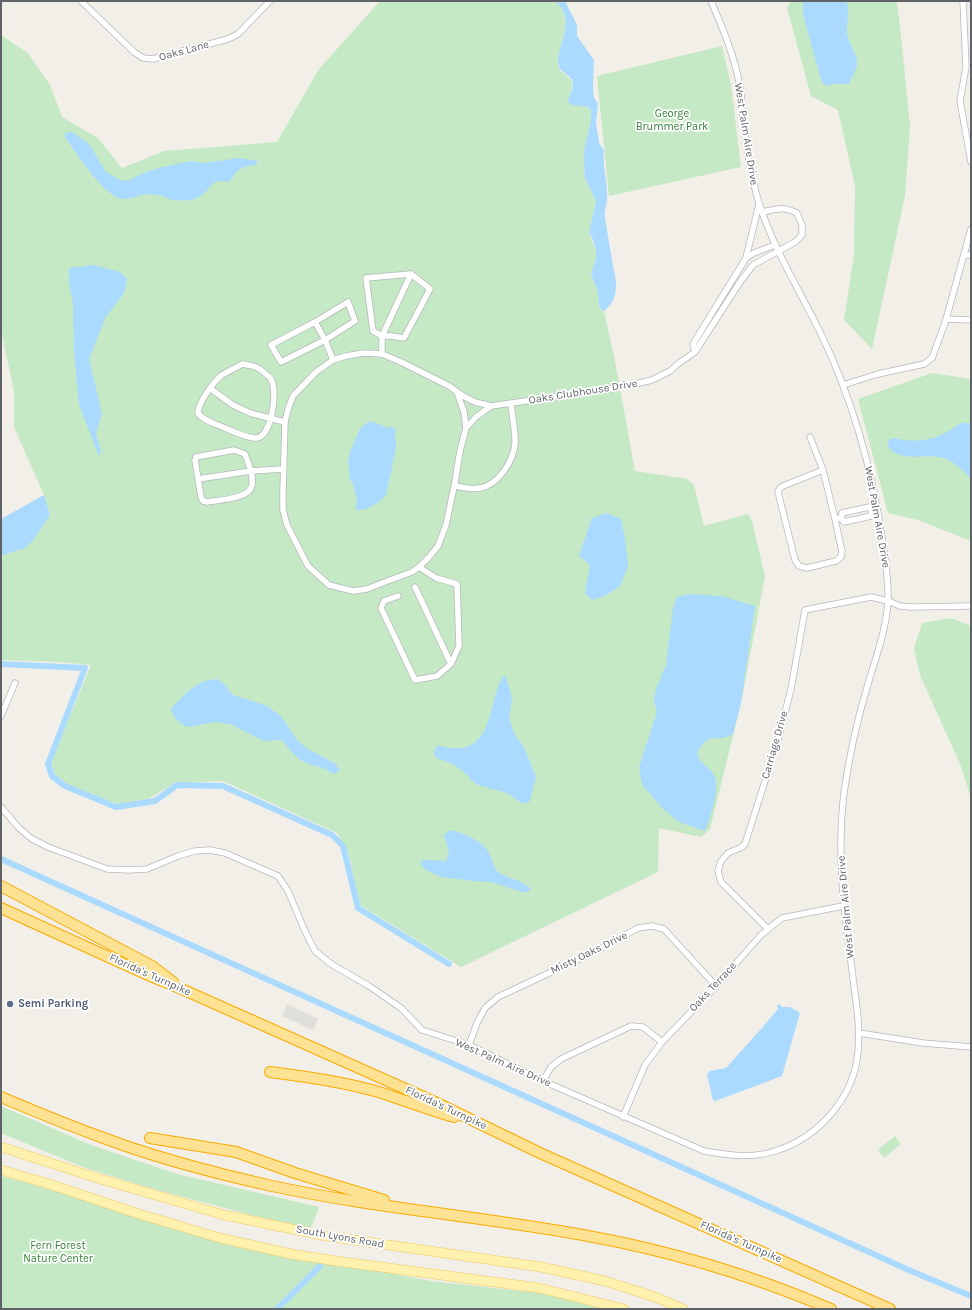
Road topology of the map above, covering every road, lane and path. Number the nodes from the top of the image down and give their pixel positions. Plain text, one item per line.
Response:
1 (81, 1) edge
2 (270, 1) edge
3 (711, 1) edge
4 (963, 1) edge
5 (969, 55) edge
6 (971, 162) edge
7 (760, 204) junction
8 (762, 212) junction
9 (971, 229) edge
10 (775, 245) junction
11 (779, 252) junction
12 (964, 255) junction
13 (971, 255) edge
14 (746, 258) junction
15 (411, 274) junction
16 (946, 319) junction
17 (971, 320) edge
18 (316, 322) junction
19 (382, 336) junction
20 (325, 340) junction
21 (695, 352) junction
22 (382, 354) junction
23 (333, 360) junction
24 (843, 385) junction
25 (211, 388) junction
26 (457, 392) junction
27 (511, 404) junction
28 (490, 406) junction
29 (269, 418) junction
30 (286, 422) junction
31 (466, 428) junction
32 (810, 437) dead end
33 (283, 469) junction
34 (823, 470) junction
35 (251, 471) junction
36 (198, 479) junction
37 (455, 486) junction
38 (875, 510) junction
39 (838, 518) junction
40 (419, 567) junction
41 (415, 587) dead end
42 (398, 596) dead end
43 (888, 601) junction
44 (971, 606) edge
45 (451, 664) junction
46 (15, 683) dead end
47 (1, 716) edge
48 (1, 807) edge
49 (1, 886) edge
50 (844, 906) junction
51 (1, 908) edge
52 (768, 929) junction
53 (716, 986) junction
54 (184, 990) junction
55 (860, 1033) junction
56 (662, 1042) junction
57 (469, 1045) junction
58 (971, 1047) edge
59 (270, 1072) dead end
60 (543, 1081) junction
61 (1, 1098) edge
62 (623, 1117) junction
63 (476, 1122) junction
64 (150, 1138) dead end
65 (1, 1147) edge
66 (1, 1170) edge
67 (401, 1207) junction
68 (624, 1309) edge
69 (683, 1309) edge
70 (831, 1309) edge
71 (890, 1309) edge

1 - 2 street, Oaks Lane
3 - 7 street, West Palm Aire Drive
4 - 5 street
5 - 6 street
7 - 8 street, West Palm Aire Drive
7 - 14 street
8 - 10 street, West Palm Aire Drive
8 - 11 street, Oaks Clubhouse Drive
9 - 12 street
10 - 11 street, West Palm Aire Drive
10 - 14 street
11 - 21 street, Oaks Clubhouse Drive
11 - 24 street, West Palm Aire Drive
12 - 13 street
12 - 16 street
14 - 21 street
15 - 19 street
15 - 19 street
15 - 19 street
16 - 17 street
16 - 24 street
18 - 20 street
18 - 20 street
18 - 20 street
19 - 22 street
20 - 23 street
21 - 27 street, Oaks Clubhouse Drive
22 - 23 street, Oaks Clubhouse Drive
22 - 26 street, Oaks Clubhouse Drive
23 - 30 street, Oaks Clubhouse Drive
24 - 38 street, West Palm Aire Drive
25 - 29 street
25 - 29 street
25 - 29 street
26 - 28 street, Oaks Clubhouse Drive
26 - 31 street, Oaks Clubhouse Drive
27 - 28 street, Oaks Clubhouse Drive
27 - 37 street
28 - 31 street
29 - 30 street
30 - 33 street, Oaks Clubhouse Drive
31 - 37 street, Oaks Clubhouse Drive
32 - 34 street
33 - 35 street
33 - 40 street, Oaks Clubhouse Drive
34 - 39 street
34 - 39 street
35 - 36 street
35 - 36 street
35 - 36 street
37 - 40 street, Oaks Clubhouse Drive
38 - 39 street
38 - 39 street
38 - 43 street, West Palm Aire Drive
40 - 45 street
41 - 45 street
42 - 45 street
43 - 44 street
43 - 50 street, West Palm Aire Drive
43 - 52 street, Carriage Drive
46 - 47 street
48 - 57 street, West Palm Aire Drive
49 - 54 highway
50 - 52 street, Oaks Terrace
50 - 55 street, West Palm Aire Drive
51 - 54 highway, Florida's Turnpike
52 - 53 street, Oaks Terrace
53 - 56 street, Oaks Terrace
53 - 57 street, Misty Oaks Drive
54 - 63 highway, Florida's Turnpike
55 - 58 street
55 - 62 street, West Palm Aire Drive
56 - 60 street
56 - 62 street, Oaks Terrace
57 - 60 street, West Palm Aire Drive
59 - 63 highway
60 - 62 street, West Palm Aire Drive
61 - 67 highway
63 - 71 highway, Florida's Turnpike
64 - 67 highway
65 - 69 main road, South Lyons Road
66 - 68 main road, South Lyons Road
67 - 70 highway

